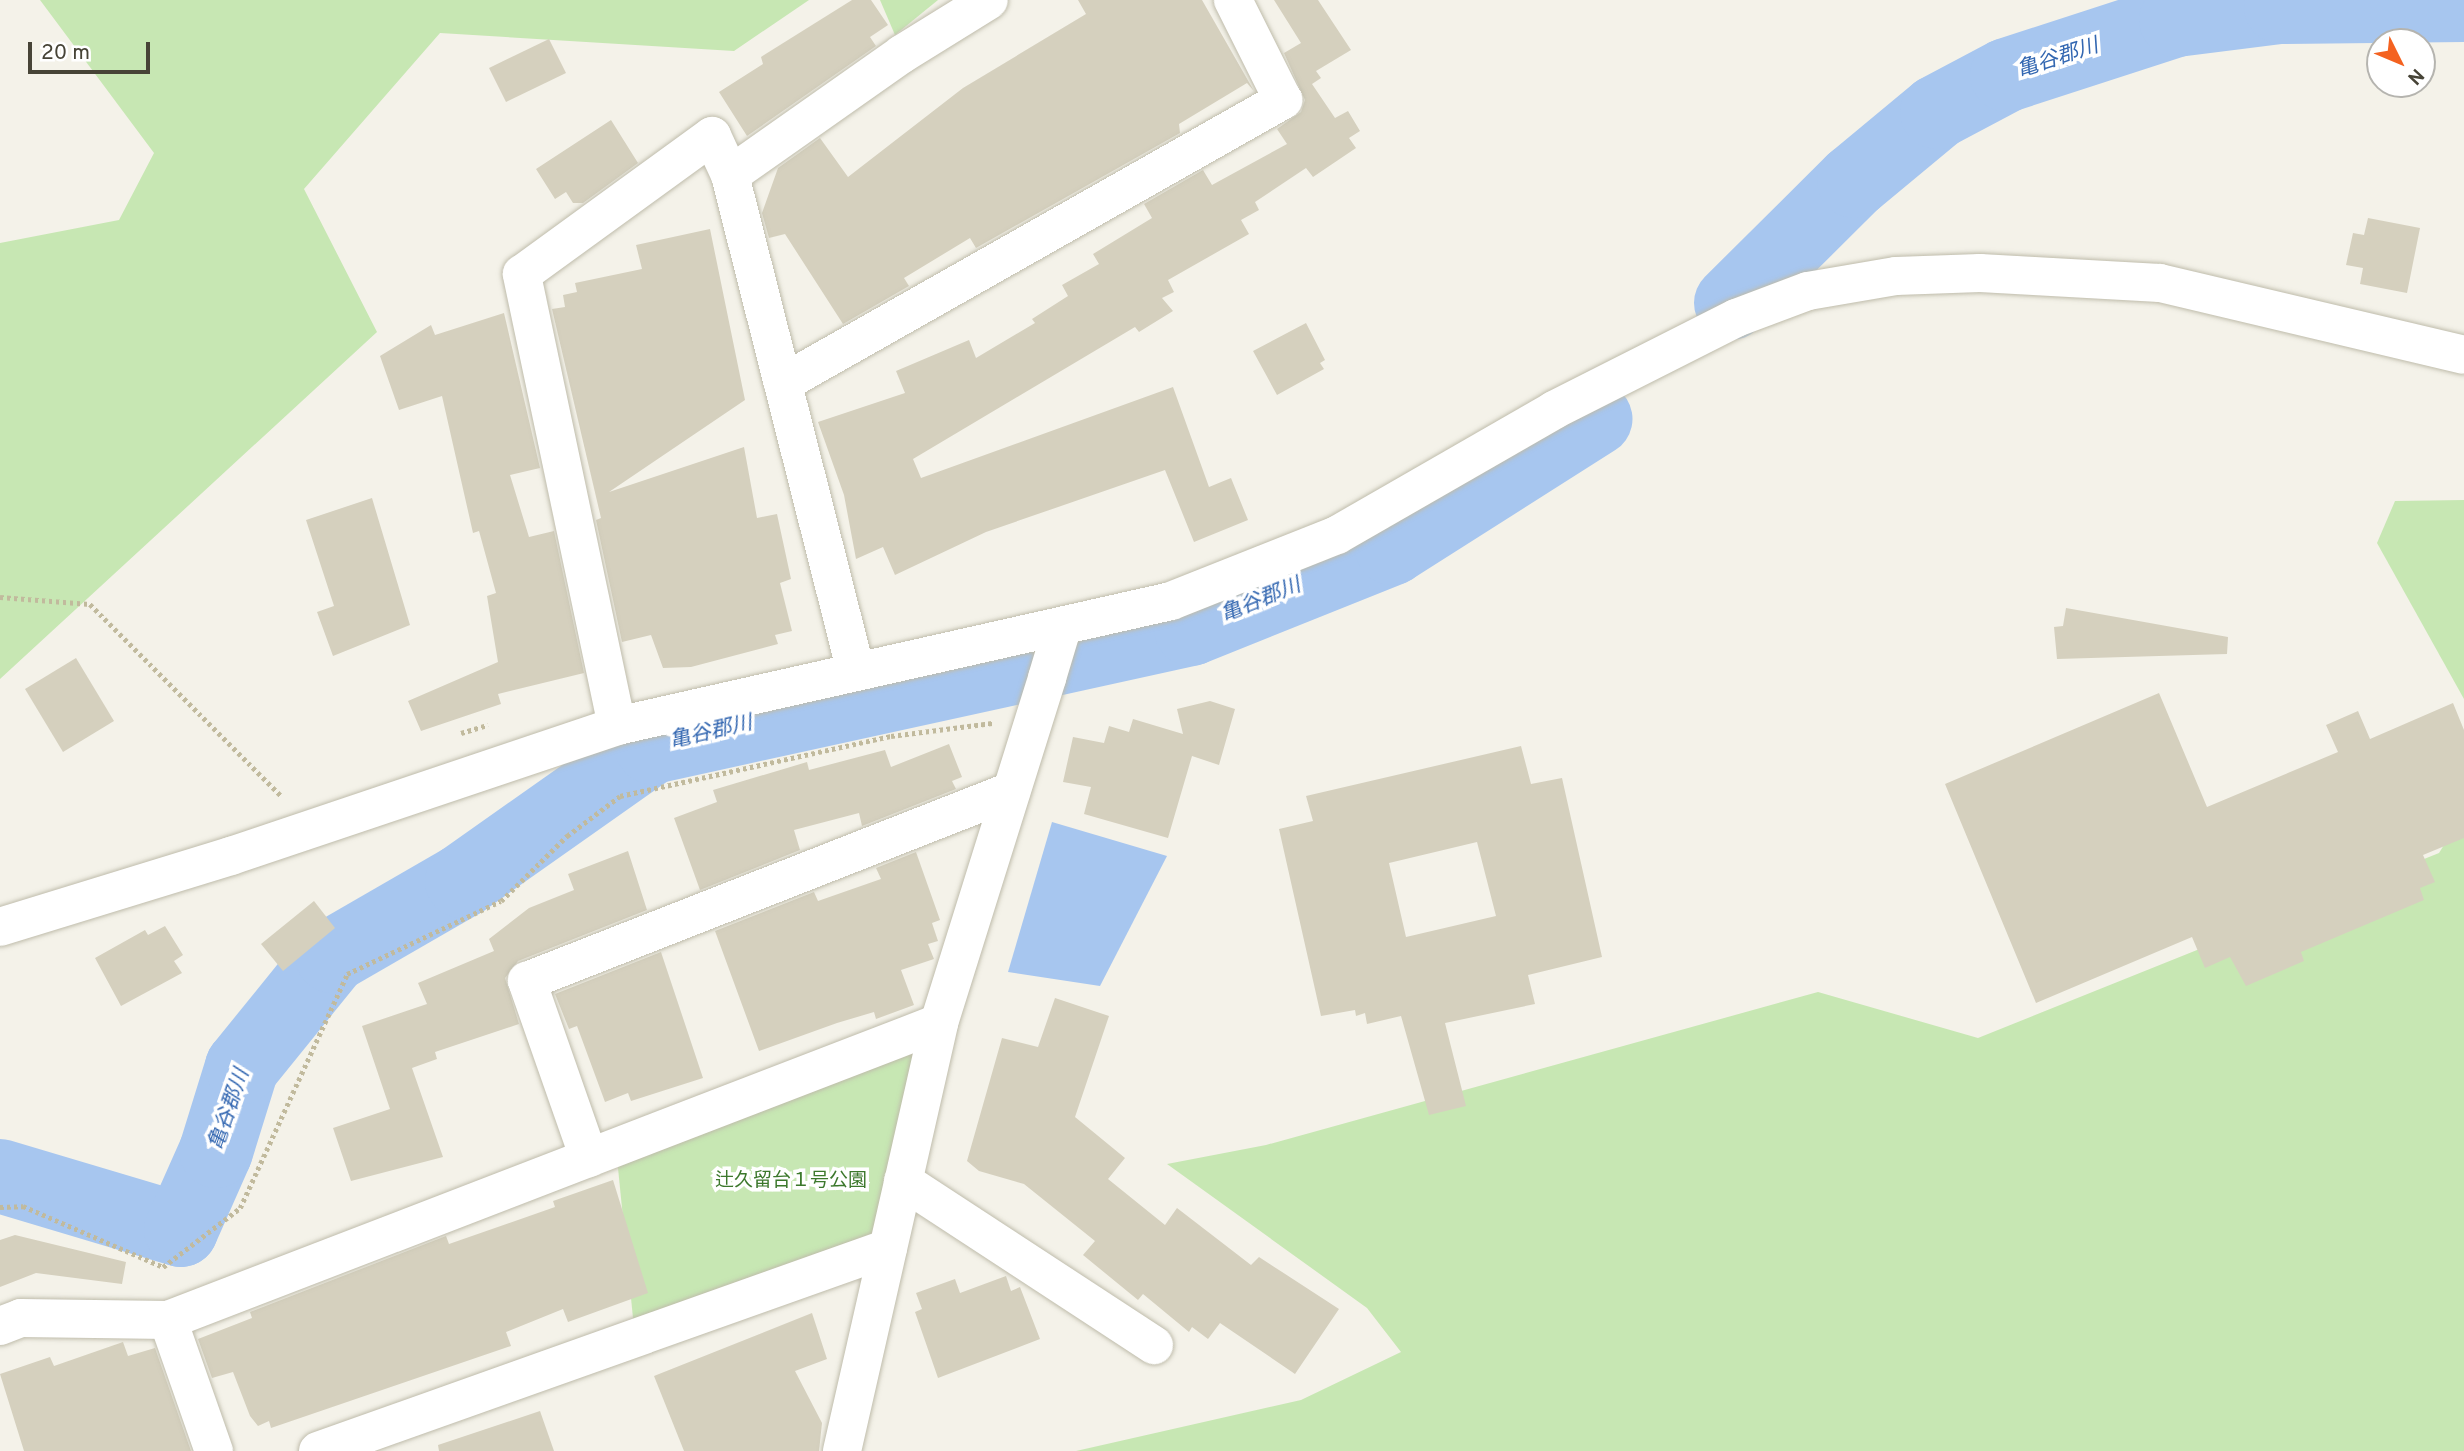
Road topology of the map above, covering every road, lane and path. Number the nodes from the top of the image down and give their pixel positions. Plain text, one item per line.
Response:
1 (989, 0) edge
2 (1233, 0) edge
3 (730, 175) junction
4 (2464, 355) edge
5 (783, 383) junction
6 (0, 597) edge
7 (1062, 628) junction
8 (855, 668) junction
9 (1035, 718) junction
10 (617, 726) junction
11 (493, 727) dead end
12 (456, 736) dead end
13 (1011, 791) junction
14 (295, 794) dead end
15 (0, 927) edge
16 (939, 1023) junction
17 (589, 1158) junction
18 (903, 1181) junction
19 (0, 1207) edge
20 (888, 1248) junction
21 (168, 1320) junction
22 (0, 1326) edge
23 (1154, 1345) dead end
24 (214, 1451) edge
25 (318, 1451) edge
26 (842, 1451) edge

1 - 3 street
2 - 5 street
3 - 5 street
3 - 10 street
4 - 7 street
5 - 8 street
6 - 14 path
7 - 8 street
7 - 9 street
8 - 10 street
9 - 13 street
9 - 19 path
10 - 15 street
11 - 12 path
13 - 16 street
13 - 17 street
16 - 17 street
16 - 18 street
17 - 21 street
18 - 20 street
18 - 23 street
20 - 25 street
20 - 26 street
21 - 22 street
21 - 24 street

